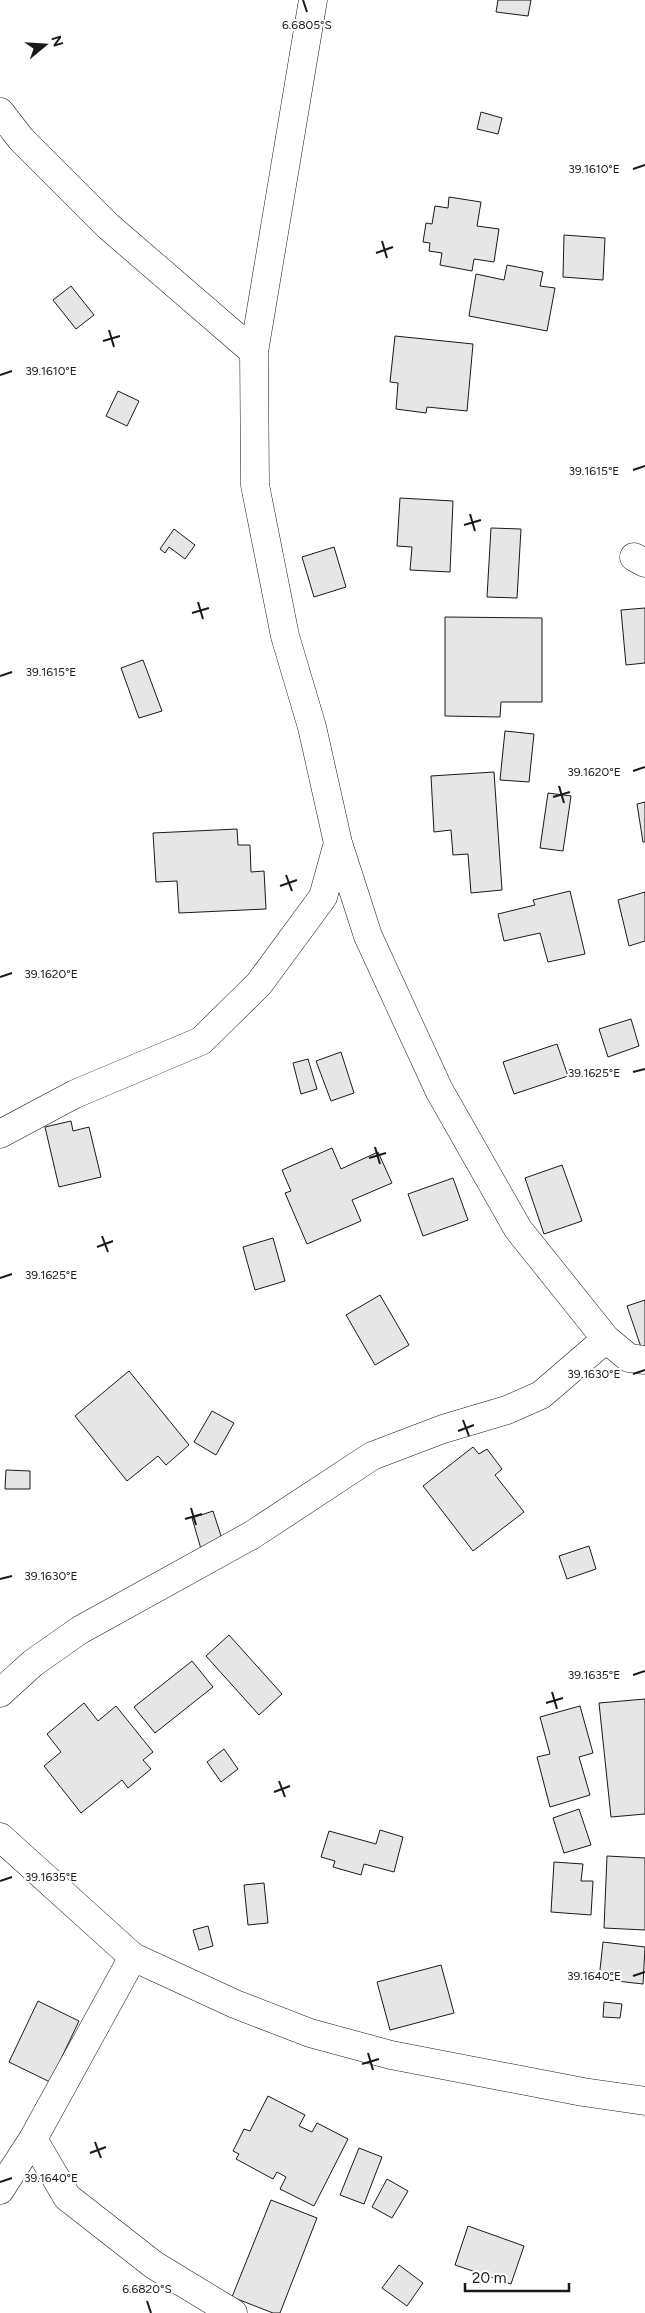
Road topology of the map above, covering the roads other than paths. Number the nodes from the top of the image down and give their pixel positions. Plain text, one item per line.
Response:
1 (313, 0) edge
2 (0, 112) edge
3 (254, 352) junction
4 (338, 843) junction
5 (0, 1134) edge
6 (606, 1339) junction
7 (645, 1360) edge
8 (0, 1694) edge
9 (0, 1837) edge
10 (133, 1956) junction
11 (645, 2101) edge
12 (33, 2139) junction
13 (0, 2190) edge
14 (233, 2313) edge

1 - 3 street
2 - 3 street
3 - 4 street
4 - 5 street
4 - 6 street
6 - 7 street
6 - 8 street
9 - 10 street
10 - 11 street
10 - 12 street
12 - 13 street
12 - 14 street

